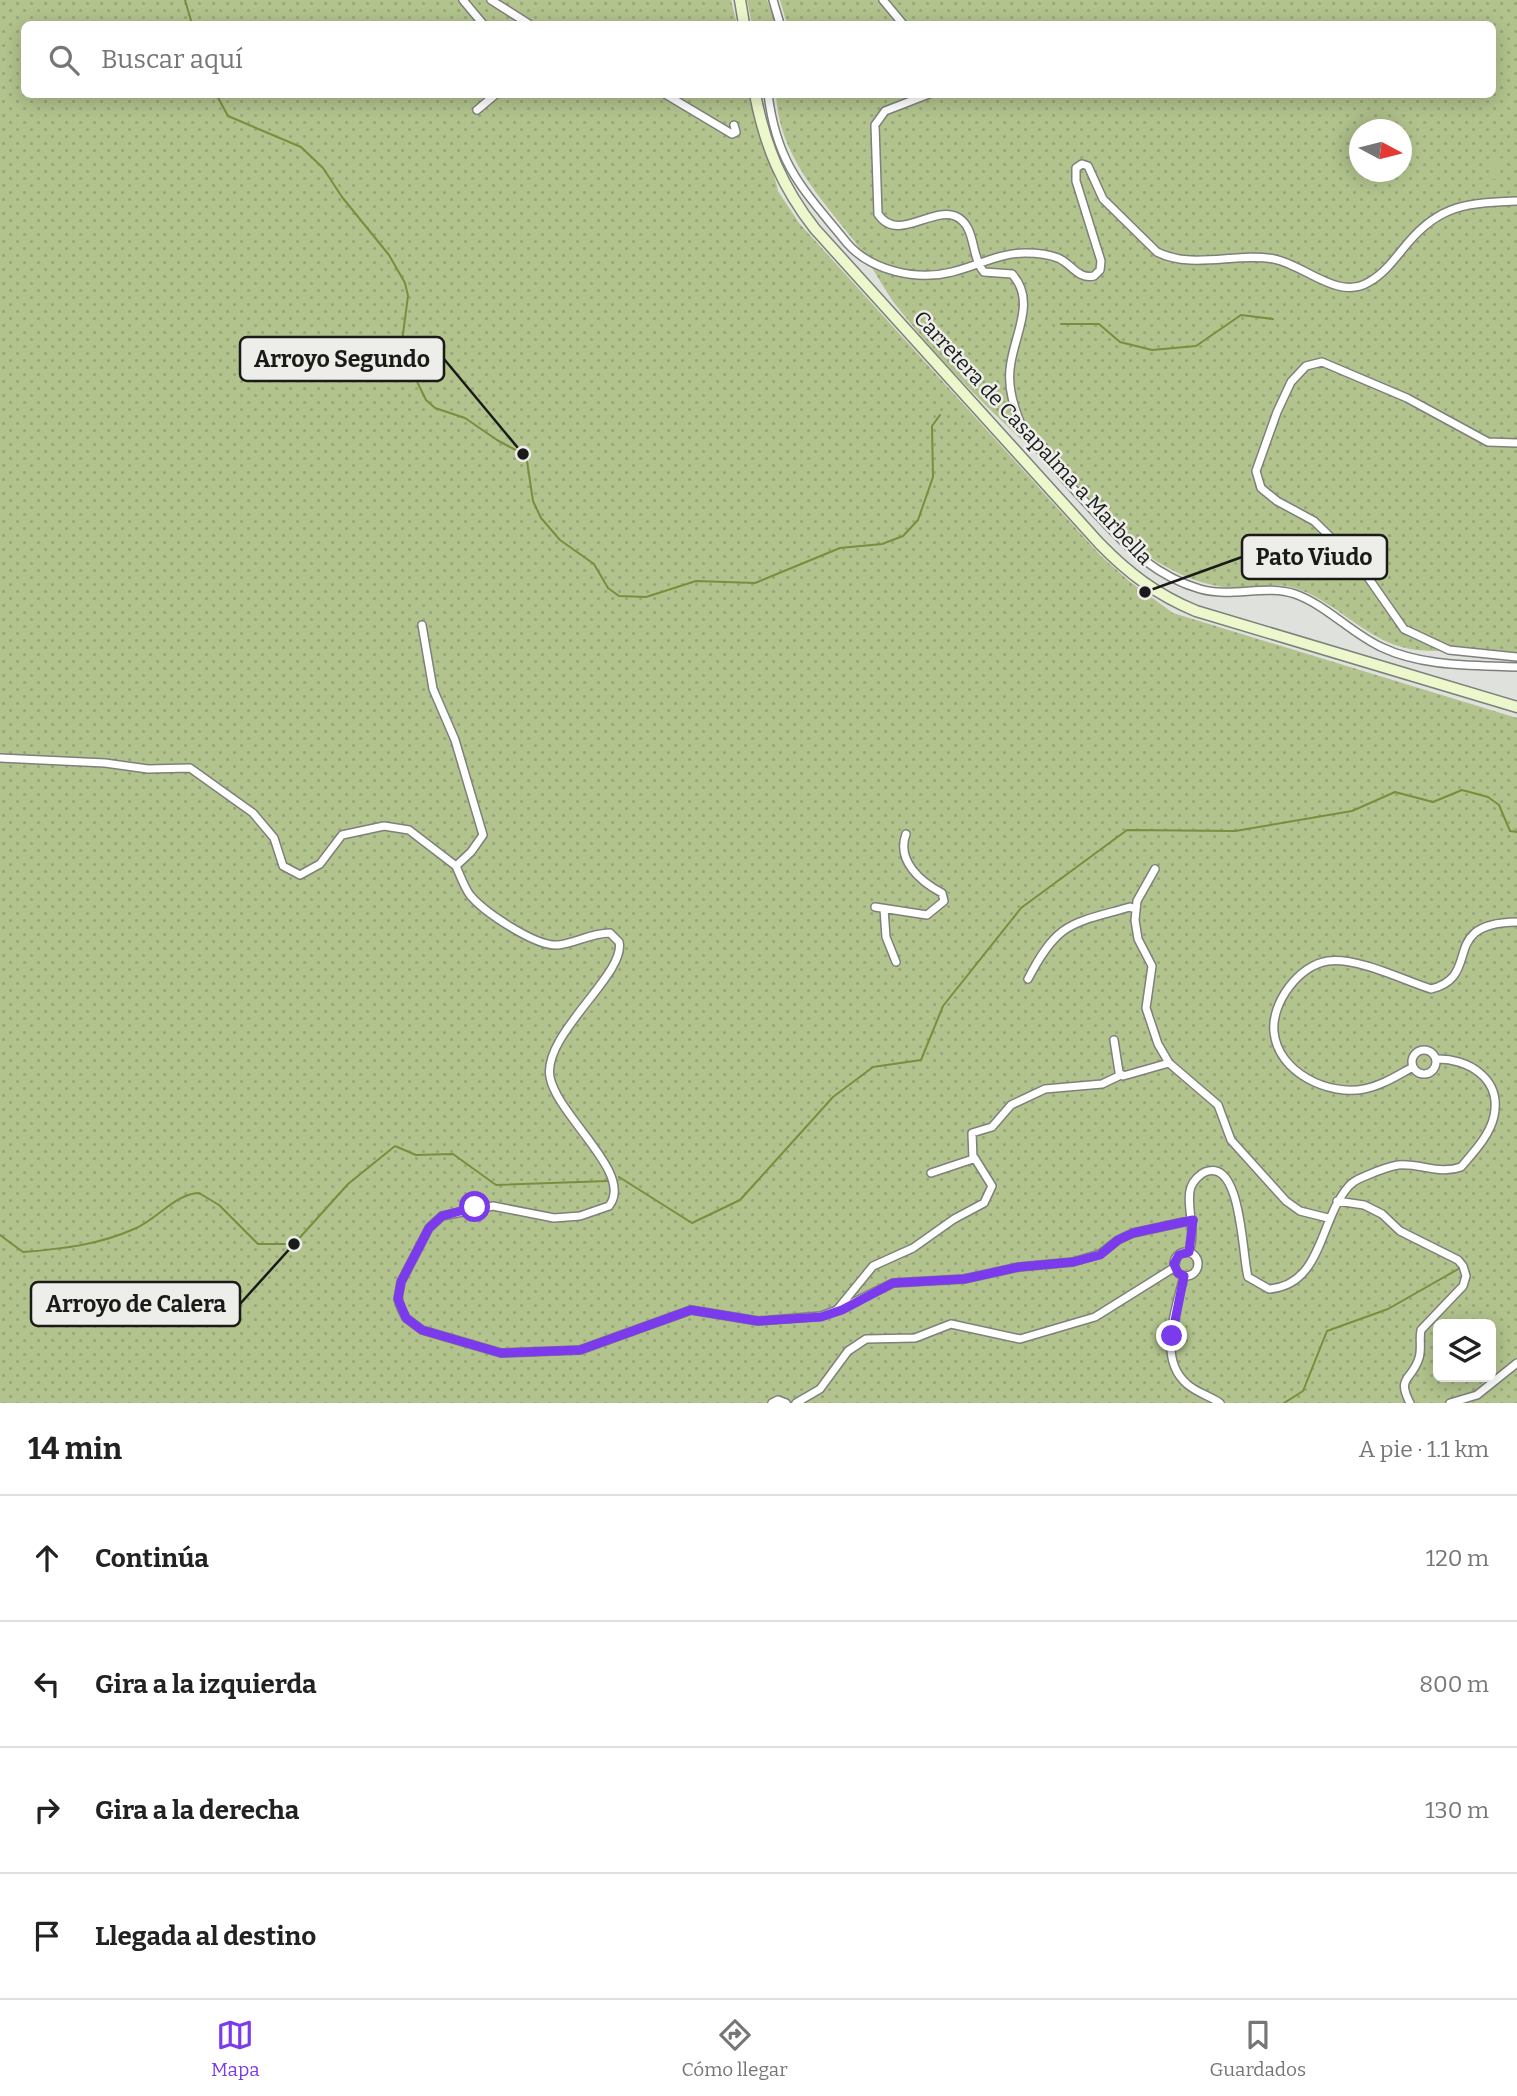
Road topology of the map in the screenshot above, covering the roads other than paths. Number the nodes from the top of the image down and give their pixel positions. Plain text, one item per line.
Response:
1 (463, 0) edge
2 (491, 0) edge
3 (740, 0) edge
4 (773, 0) edge
5 (883, 0) edge
6 (480, 21) edge
7 (524, 21) edge
8 (744, 21) edge
9 (779, 21) edge
10 (900, 21) edge
11 (491, 98) edge
12 (672, 98) edge
13 (756, 98) edge
14 (769, 98) edge
15 (919, 98) edge
16 (477, 110) dead end
17 (734, 125) dead end
18 (1517, 201) edge
19 (978, 265) junction
20 (1517, 443) edge
21 (422, 625) dead end
22 (1517, 657) edge
23 (1517, 667) edge
24 (1517, 707) edge
25 (0, 758) edge
26 (905, 834) dead end
27 (456, 866) junction
28 (1155, 869) dead end
29 (1135, 909) junction
30 (1517, 922) edge
31 (896, 962) dead end
32 (1028, 979) dead end
33 (1114, 1040) dead end
34 (1436, 1059) junction
35 (1169, 1063) junction
36 (1413, 1067) junction
37 (1121, 1075) junction
38 (974, 1157) junction
39 (931, 1173) dead end
40 (1337, 1201) junction
41 (1328, 1218) junction
42 (1193, 1220) junction
43 (1189, 1252) junction
44 (1175, 1267) junction
45 (1184, 1276) junction
46 (837, 1310) junction
47 (1517, 1363) edge
48 (772, 1403) edge
49 (786, 1403) edge
50 (796, 1403) edge
51 (1220, 1403) edge
52 (1410, 1403) edge
53 (1450, 1403) edge

1 - 6 street
2 - 7 street
3 - 8 main road
4 - 9 street
5 - 10 street
11 - 16 street
12 - 17 street
13 - 24 main road, Carretera de Casapalma a Marbella
14 - 19 street
15 - 19 street
18 - 19 street
19 - 23 street
20 - 22 street
21 - 27 street
25 - 27 street
26 - 31 street
27 - 46 street
28 - 29 street
29 - 32 street
29 - 35 street
30 - 36 street
33 - 37 street
34 - 36 street
34 - 36 street
34 - 40 street
35 - 37 street
35 - 41 street
37 - 38 street
38 - 39 street
38 - 46 street
40 - 41 street
40 - 52 street
41 - 42 street
42 - 43 street
42 - 46 street
43 - 44 street
43 - 45 street
44 - 45 street
44 - 50 street
45 - 51 street
47 - 53 street
48 - 49 street

